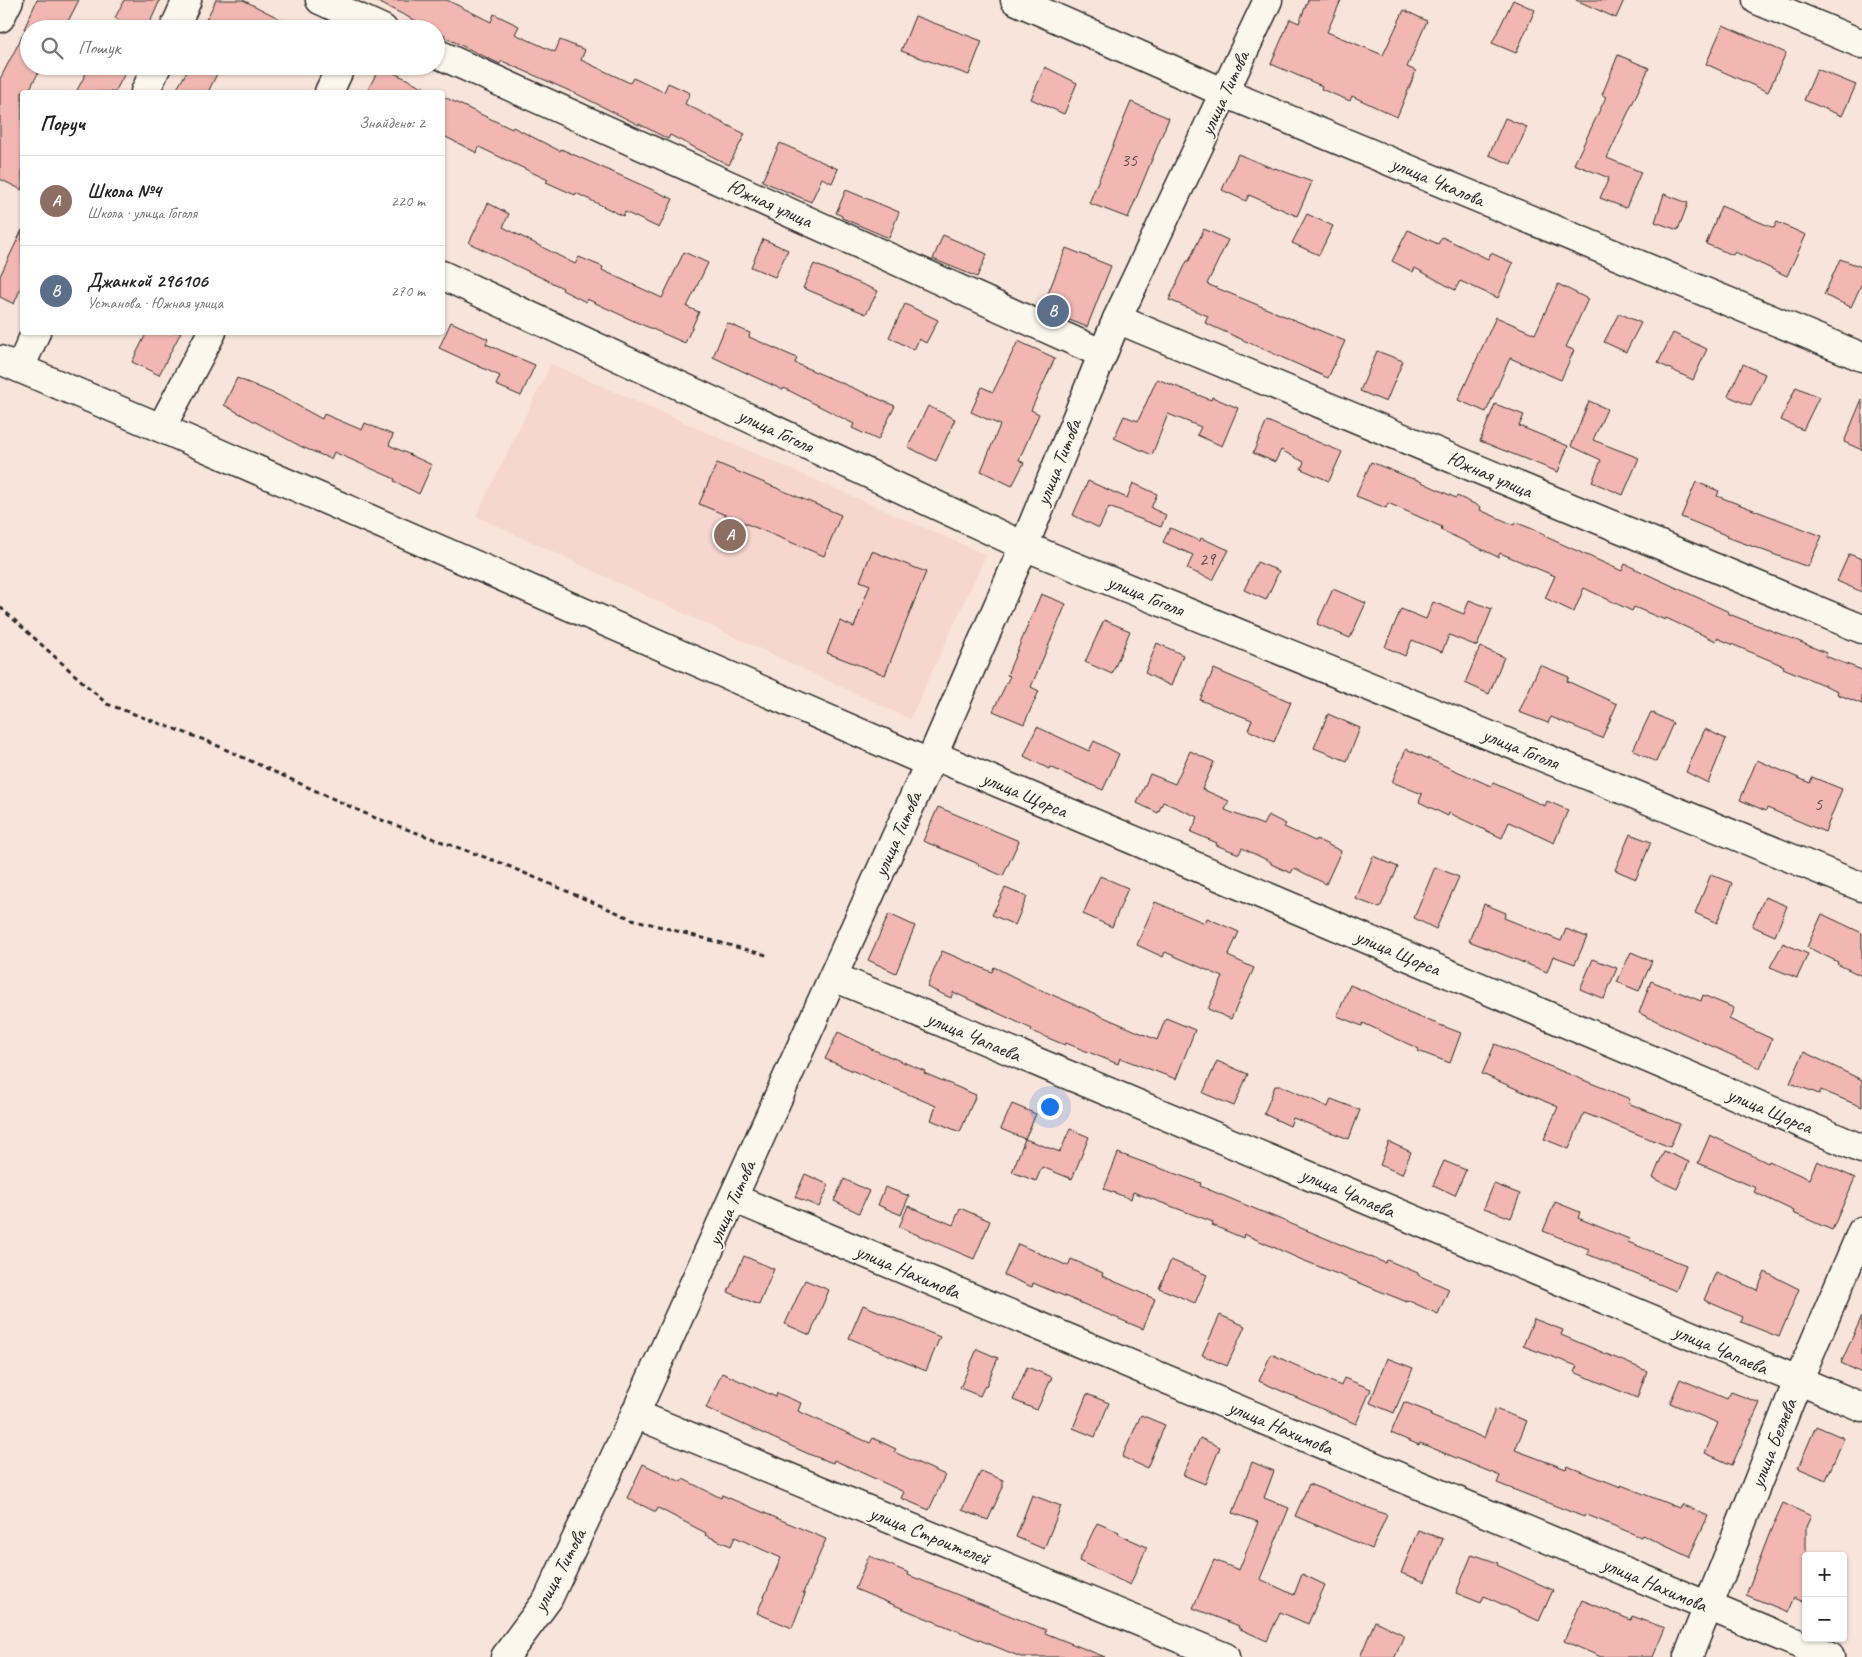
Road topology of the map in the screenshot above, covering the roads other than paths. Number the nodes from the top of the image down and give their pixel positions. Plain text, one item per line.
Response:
1 (9, 0) edge
2 (187, 0) edge
3 (320, 0) edge
4 (1015, 0) edge
5 (1268, 0) edge
6 (1757, 0) edge
7 (0, 18) edge
8 (368, 19) edge
9 (178, 20) edge
10 (1862, 44) edge
11 (445, 57) edge
12 (153, 75) edge
13 (337, 75) edge
14 (146, 90) edge
15 (330, 90) edge
16 (1225, 93) junction
17 (445, 276) edge
18 (1117, 319) junction
19 (34, 335) edge
20 (210, 335) edge
21 (1103, 354) junction
22 (1862, 357) edge
23 (10, 364) edge
24 (161, 428) junction
25 (1024, 546) junction
26 (1862, 629) edge
27 (931, 759) junction
28 (1862, 887) edge
29 (834, 977) junction
30 (1862, 1149) edge
31 (733, 1198) junction
32 (1862, 1231) edge
33 (1798, 1381) junction
34 (1862, 1407) edge
35 (635, 1414) junction
36 (1708, 1606) junction
37 (505, 1657) edge
38 (1225, 1657) edge
39 (1688, 1657) edge
40 (1830, 1657) edge

1 - 7 street
2 - 9 street
3 - 8 street
4 - 16 street, улица Чкалова
5 - 16 street, улица Титова
6 - 10 street
11 - 21 street, Южная улица
12 - 14 street
13 - 15 street
16 - 18 street, улица Титова
16 - 22 street, улица Чкалова
17 - 25 street, улица Гоголя
18 - 21 street, улица Титова
18 - 26 street, Южная улица
19 - 23 street
20 - 24 street
21 - 25 street, улица Титова
23 - 24 street, улица Щорса
24 - 27 street, улица Щорса
25 - 27 street, улица Титова
25 - 28 street, улица Гоголя
27 - 29 street, улица Титова
27 - 30 street, улица Щорса
29 - 31 street, улица Титова
29 - 33 street, улица Чапаева
31 - 35 street, улица Титова
31 - 36 street, улица Нахимова
32 - 33 street, улица Беляева
33 - 34 street, улица Чапаева
33 - 36 street, улица Беляева
35 - 37 street, улица Титова
35 - 38 street, улица Строителей
36 - 39 street, улица Беляева
36 - 40 street, улица Нахимова

